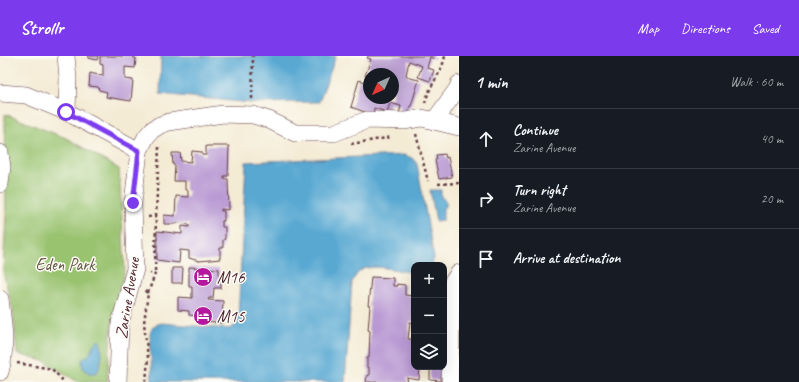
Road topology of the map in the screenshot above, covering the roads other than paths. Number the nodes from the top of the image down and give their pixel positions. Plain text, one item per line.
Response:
1 (66, 56) edge
2 (459, 88) edge
3 (0, 93) edge
4 (66, 112) junction
5 (434, 121) junction
6 (459, 127) edge
7 (139, 151) junction
8 (0, 153) edge
9 (0, 184) edge
10 (459, 273) edge
11 (0, 299) edge
12 (1, 367) edge
13 (118, 382) edge
14 (450, 382) edge

1 - 4 street
2 - 5 street
3 - 4 street
4 - 7 street
5 - 6 street
5 - 7 street
7 - 13 street, Zarine Avenue
8 - 9 street
10 - 14 street
11 - 12 street

